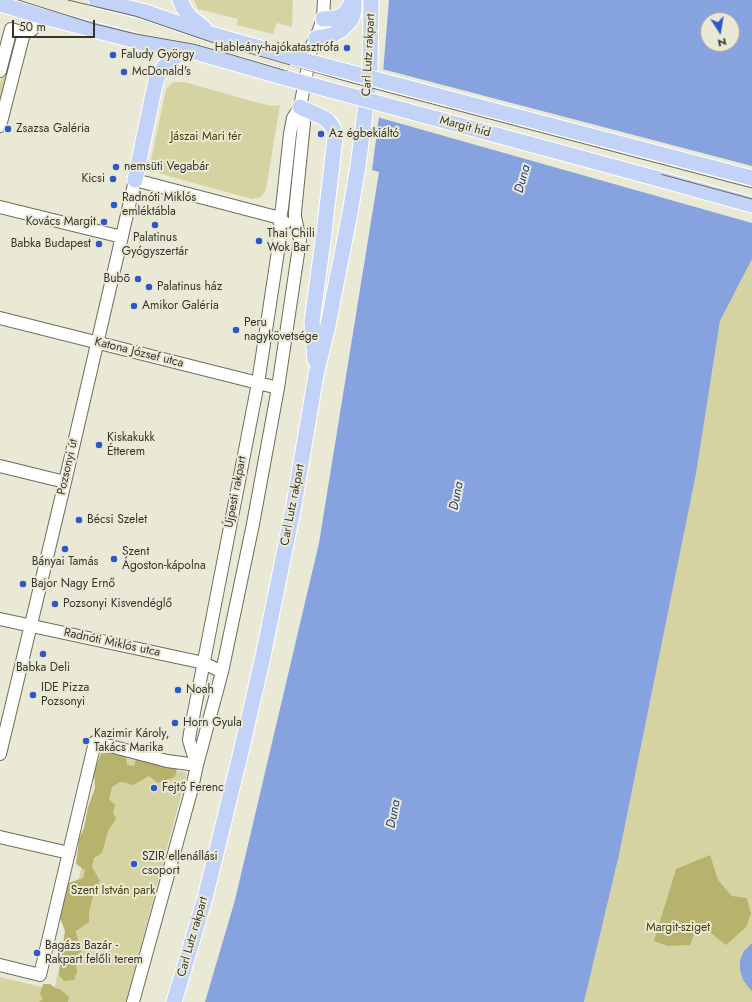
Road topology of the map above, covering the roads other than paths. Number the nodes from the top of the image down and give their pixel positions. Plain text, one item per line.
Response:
1 (96, 0) edge
2 (324, 0) edge
3 (354, 0) edge
4 (371, 0) edge
5 (0, 4) edge
6 (183, 12) edge
7 (37, 15) junction
8 (323, 19) junction
9 (24, 33) junction
10 (316, 38) junction
11 (177, 53) junction
12 (0, 71) edge
13 (300, 106) junction
14 (0, 126) edge
15 (752, 178) edge
16 (135, 180) junction
17 (752, 205) edge
18 (0, 206) edge
19 (280, 218) junction
20 (122, 237) junction
21 (300, 240) junction
22 (0, 318) edge
23 (97, 342) junction
24 (316, 375) junction
25 (258, 383) junction
26 (278, 388) junction
27 (0, 466) edge
28 (65, 482) junction
29 (0, 619) edge
30 (31, 626) junction
31 (204, 663) junction
32 (222, 672) junction
33 (3, 727) edge
34 (0, 754) edge
35 (197, 765) junction
36 (0, 837) edge
37 (69, 853) junction
38 (0, 965) edge
39 (133, 1002) edge
40 (174, 1002) edge

1 - 6 main road
2 - 8 street
3 - 8 main road
3 - 10 main road
4 - 24 main road, Carl Lutz rakpart
5 - 7 main road, Margit híd
6 - 15 main road, Margit híd, bridge
7 - 9 street
7 - 11 main road, Margit híd
8 - 10 street
9 - 12 street
9 - 14 street
10 - 13 street
11 - 16 main road
11 - 17 main road, Margit híd, bridge
13 - 19 street
13 - 21 street
13 - 24 main road
16 - 19 street
16 - 20 street, Pozsonyi út
18 - 20 street
19 - 21 street
19 - 25 street, Újpesti rakpart
20 - 23 street, Pozsonyi út
21 - 26 street, Újpesti rakpart
22 - 23 street, Katona József utca
23 - 25 street, Katona József utca
23 - 28 street, Pozsonyi út
24 - 40 main road, Carl Lutz rakpart
25 - 26 street, Katona József utca
25 - 31 street, Újpesti rakpart
26 - 32 street, Újpesti rakpart
27 - 28 street
28 - 30 street, Pozsonyi út
29 - 30 street, Radnóti Miklós utca
30 - 31 street, Radnóti Miklós utca
30 - 33 street, Pozsonyi út
31 - 32 street, Radnóti Miklós utca
31 - 35 street, Újpesti rakpart
32 - 35 street, Újpesti rakpart
33 - 34 street, Pozsonyi út
35 - 37 street
35 - 39 street, Újpesti rakpart
36 - 37 street
37 - 38 street

